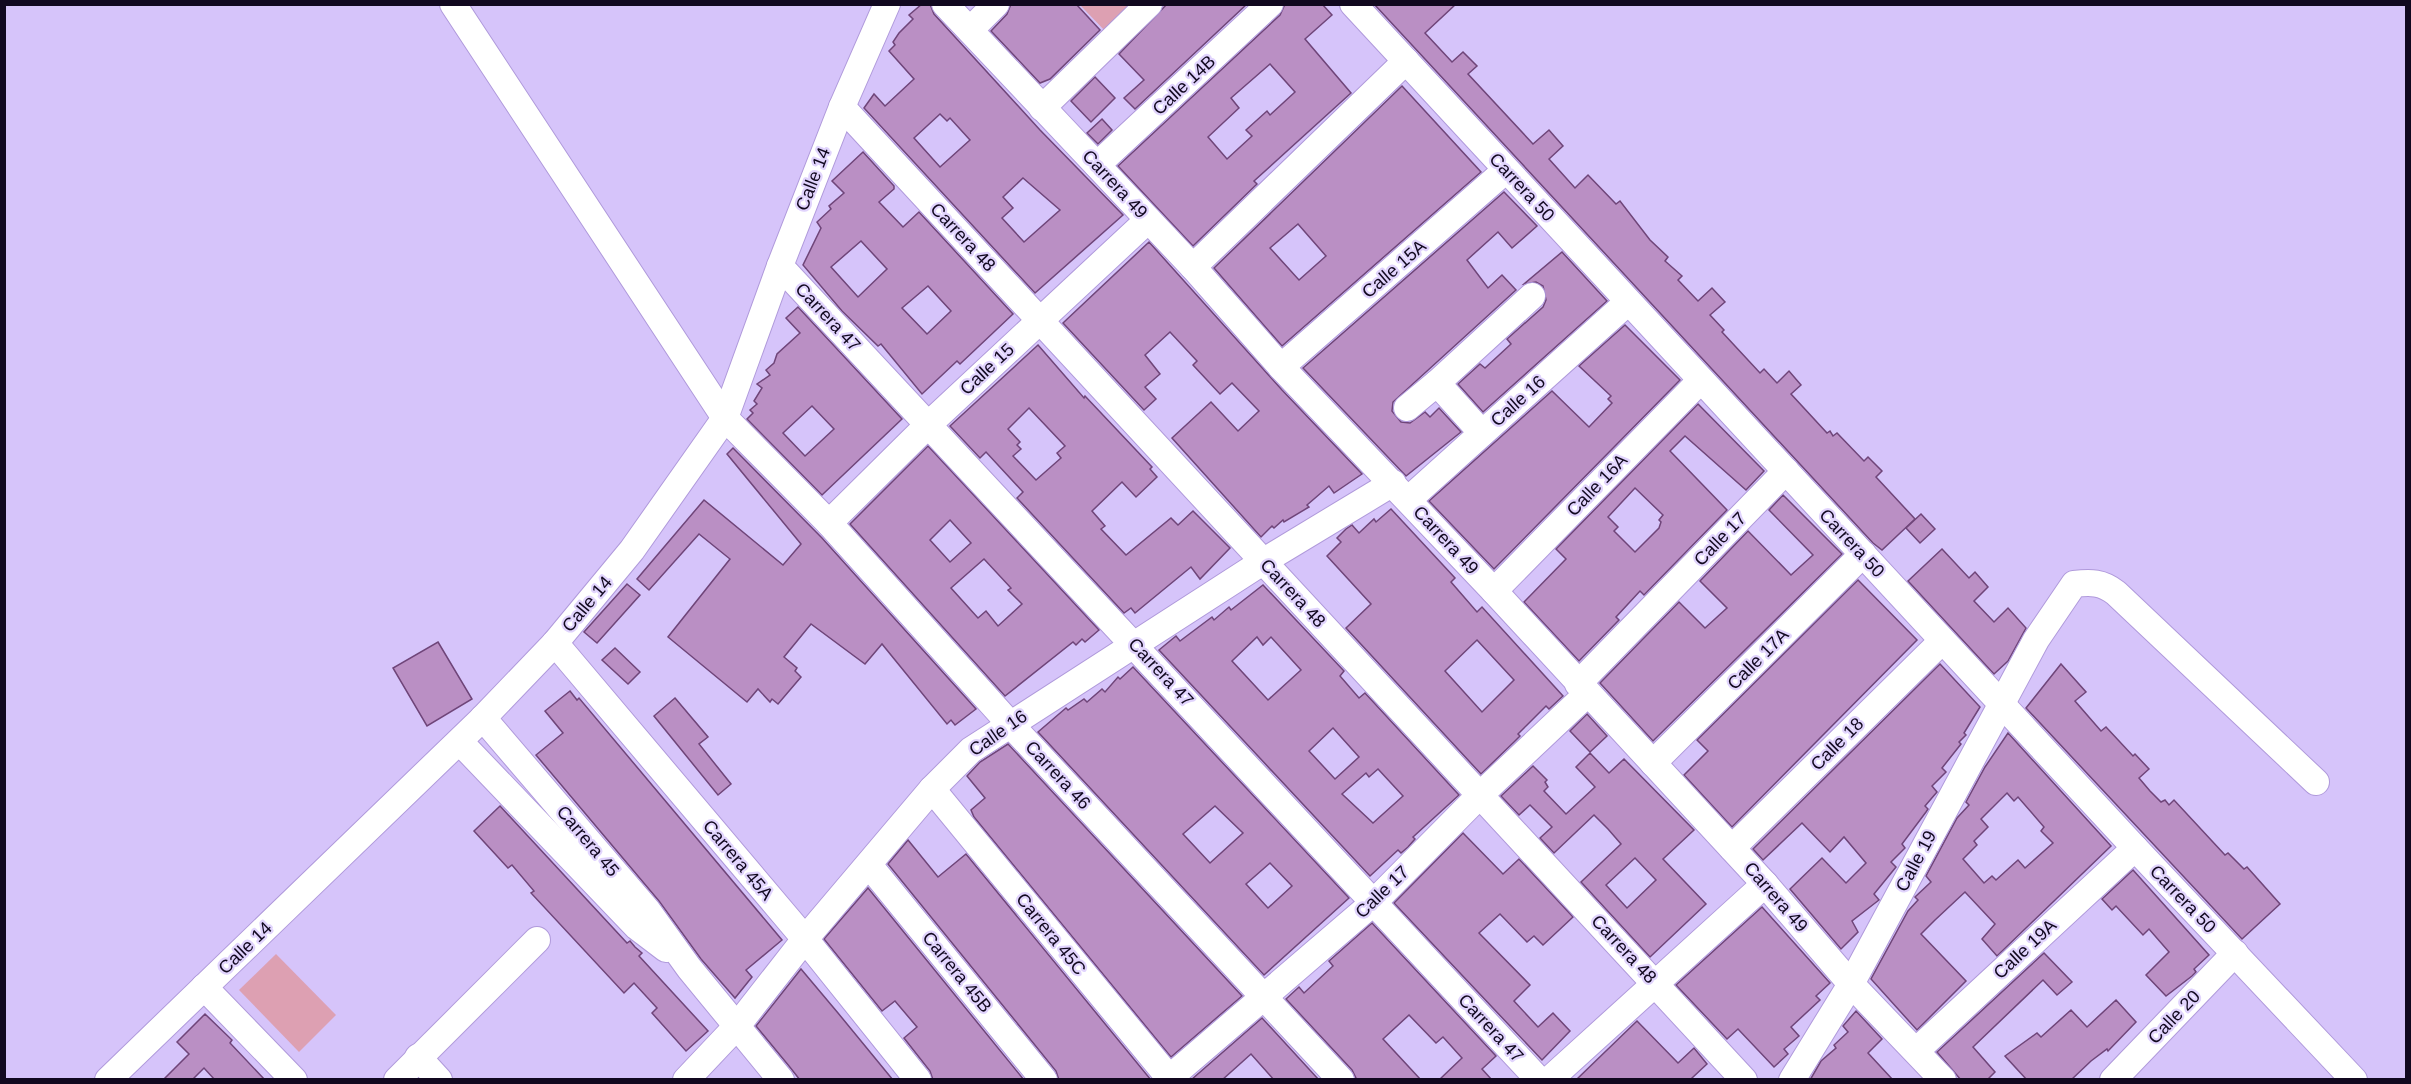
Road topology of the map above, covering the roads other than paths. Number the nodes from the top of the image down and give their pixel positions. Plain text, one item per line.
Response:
1 (453, 4) edge
2 (887, 4) edge
3 (945, 4) edge
4 (996, 4) edge
5 (1149, 4) edge
6 (1270, 4) edge
7 (1353, 4) edge
8 (970, 30) junction
9 (1406, 61) junction
10 (842, 107) junction
11 (1042, 108) junction
12 (1097, 165) junction
13 (1506, 170) junction
14 (1148, 220) junction
15 (780, 266) junction
16 (1193, 267) junction
17 (1532, 296) dead end
18 (1628, 302) junction
19 (1040, 319) junction
20 (1281, 367) junction
21 (1701, 380) junction
22 (1437, 383) junction
23 (1407, 408) dead end
24 (725, 418) junction
25 (929, 424) junction
26 (1482, 433) junction
27 (1786, 471) junction
28 (1400, 491) junction
29 (829, 523) junction
30 (1863, 554) junction
31 (1264, 561) junction
32 (1494, 591) junction
33 (1942, 640) junction
34 (555, 643) junction
35 (1136, 645) junction
36 (1582, 689) junction
37 (2001, 704) junction
38 (483, 718) junction
39 (1010, 724) junction
40 (460, 742) junction
41 (1653, 764) junction
42 (2316, 782) dead end
43 (932, 789) junction
44 (1480, 795) junction
45 (1732, 848) junction
46 (2135, 848) junction
47 (869, 865) junction
48 (1765, 884) junction
49 (1373, 903) junction
50 (805, 939) junction
51 (537, 940) dead end
52 (2235, 953) junction
53 (690, 968) junction
54 (1655, 982) junction
55 (1851, 984) junction
56 (204, 987) junction
57 (1264, 996) junction
58 (737, 1026) junction
59 (1916, 1050) junction
60 (418, 1057) junction
61 (117, 1077) edge
62 (1169, 1079) edge
63 (294, 1080) edge
64 (397, 1080) edge
65 (440, 1080) edge
66 (686, 1080) edge
67 (782, 1080) edge
68 (918, 1080) edge
69 (1044, 1080) edge
70 (1341, 1080) edge
71 (1539, 1080) edge
72 (1549, 1080) edge
73 (1744, 1080) edge
74 (1792, 1080) edge
75 (1943, 1080) edge
76 (2113, 1080) edge
77 (2354, 1080) edge

1 - 24 street, Carrera 46
2 - 10 street, Calle 14
3 - 8 street, Carrera 49
4 - 8 street
5 - 11 street
6 - 12 street, Calle 14B
7 - 9 street, Carrera 50
8 - 11 street, Carrera 49
9 - 13 street, Carrera 50
9 - 16 street
10 - 15 street, Calle 14
10 - 19 street, Carrera 48
11 - 12 street, Carrera 49
12 - 14 street, Carrera 49
13 - 18 street, Carrera 50
13 - 20 street, Calle 15A
14 - 16 street, Carrera 49
14 - 19 street, Calle 15
15 - 24 street, Calle 14
15 - 25 street, Carrera 47
16 - 20 street, Carrera 49
17 - 22 street
18 - 21 street, Carrera 50
18 - 26 street, Calle 16
19 - 25 street, Calle 15
19 - 31 street, Carrera 48
20 - 28 street, Carrera 49
21 - 27 street, Carrera 50
21 - 32 street, Calle 16A
22 - 23 street
22 - 26 street
24 - 29 street, Carrera 46
24 - 34 street, Calle 14
25 - 29 street, Calle 15
25 - 35 street, Carrera 47
26 - 28 street, Calle 16
27 - 30 street, Carrera 50
27 - 36 street, Calle 17
28 - 31 street, Calle 16
28 - 32 street, Carrera 49
29 - 39 street, Carrera 46
30 - 33 street, Carrera 50
30 - 41 street, Calle 17A
31 - 35 street, Calle 16
31 - 44 street, Carrera 48
32 - 36 street, Carrera 49
33 - 37 street, Carrera 50
33 - 45 street, Calle 18
34 - 38 street, Calle 14
34 - 50 street, Carrera 45A
35 - 39 street, Calle 16
35 - 49 street, Carrera 47
36 - 41 street, Carrera 49
36 - 44 street, Calle 17
37 - 42 street, Calle 19
37 - 46 street, Carrera 50
37 - 55 street, Calle 19
38 - 40 street, Calle 14
38 - 53 street, Carrera 45
39 - 43 street, Calle 16
39 - 57 street, Carrera 46
40 - 53 street, Carrera 45
40 - 56 street, Calle 14
41 - 45 street, Carrera 49
43 - 47 street, Calle 16
43 - 62 street, Carrera 45C
44 - 49 street, Calle 17
44 - 54 street, Carrera 48
45 - 48 street, Carrera 49
46 - 52 street, Carrera 50
46 - 59 street, Calle 19A
47 - 50 street, Calle 16
47 - 69 street, Carrera 45B
48 - 54 street
48 - 55 street, Carrera 49
49 - 57 street, Calle 17
49 - 71 street, Carrera 47
50 - 58 street, Calle 16
50 - 68 street, Carrera 45A
51 - 60 street
52 - 76 street, Calle 20
52 - 77 street, Carrera 50
53 - 58 street, Carrera 45
54 - 72 street
54 - 73 street, Carrera 48
55 - 59 street, Carrera 49
55 - 74 street, Calle 19
56 - 61 street, Calle 14
56 - 63 street
57 - 62 street, Calle 17
57 - 70 street, Carrera 46
58 - 66 street, Calle 16
58 - 67 street, Carrera 45
59 - 75 street, Carrera 49
60 - 64 street
60 - 65 street

